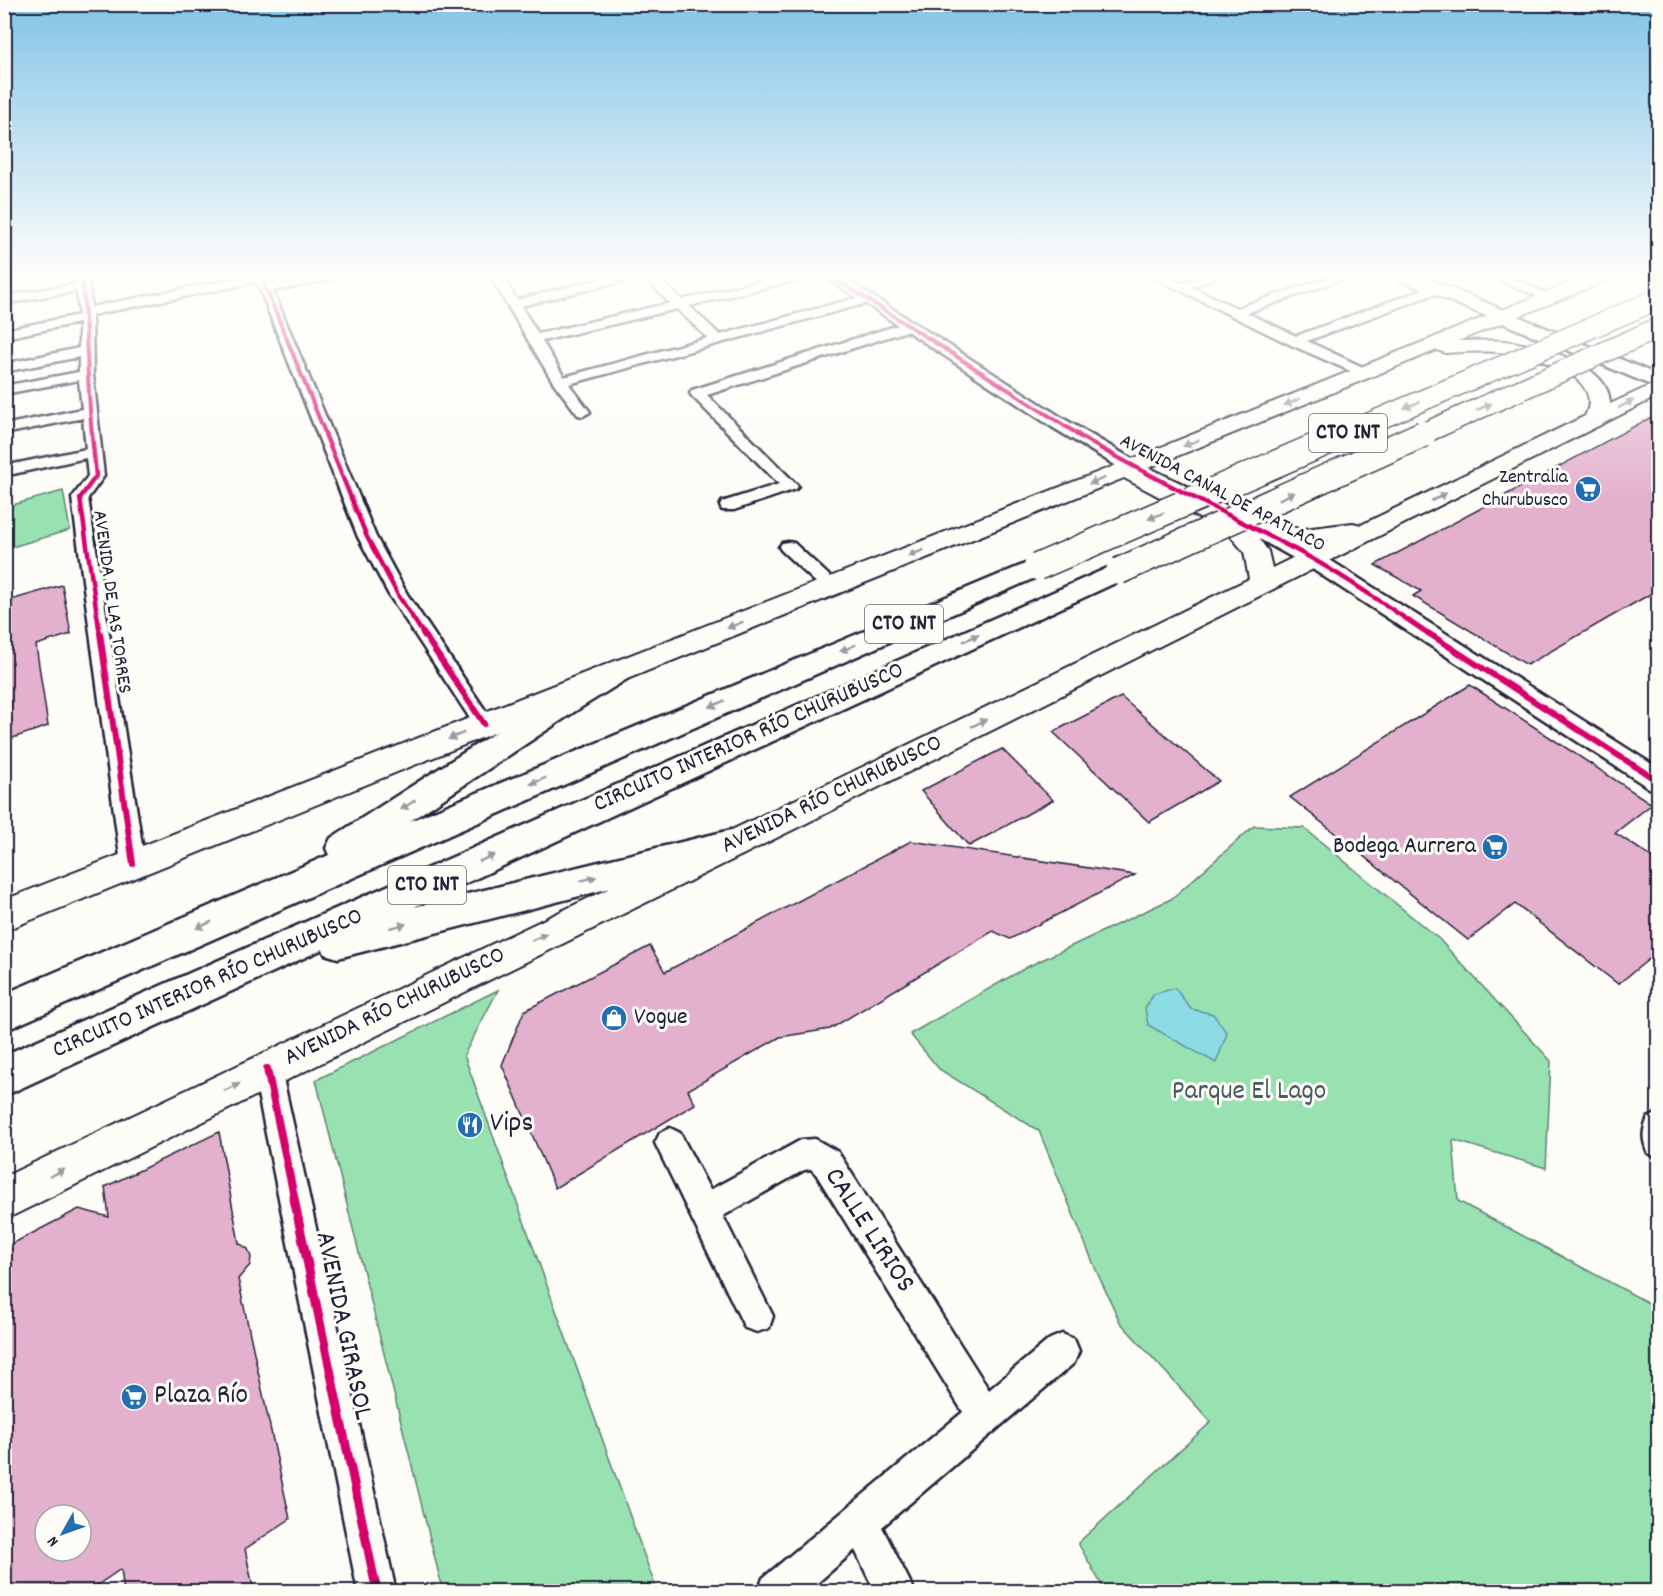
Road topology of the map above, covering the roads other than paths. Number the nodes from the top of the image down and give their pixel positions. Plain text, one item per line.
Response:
1 (291, 350) edge
2 (542, 350) edge
3 (679, 350) edge
4 (831, 350) edge
5 (946, 350) edge
6 (976, 350) edge
7 (1315, 350) edge
8 (1419, 350) edge
9 (1521, 350) edge
10 (1540, 350) edge
11 (1584, 350) edge
12 (1609, 350) edge
13 (87, 351) joint
14 (4, 368) edge
15 (1364, 373) junction
16 (86, 375) junction
17 (560, 382) junction
18 (1659, 382) edge
19 (1033, 386) dead end
20 (1659, 388) edge
21 (4, 390) edge
22 (90, 412) junction
23 (583, 412) dead end
24 (1593, 420) junction
25 (4, 430) edge
26 (1122, 441) dead end
27 (94, 452) junction
28 (1136, 465) junction
29 (4, 471) edge
30 (728, 506) dead end
31 (1387, 523) junction
32 (1256, 529) junction
33 (788, 547) dead end
34 (1314, 560) junction
35 (1263, 584) junction
36 (831, 587) junction
37 (617, 672) junction
38 (484, 724) junction
39 (1659, 780) edge
40 (731, 844) junction
41 (133, 864) junction
42 (240, 909) junction
43 (4, 916) edge
44 (260, 961) junction
45 (4, 1013) edge
46 (267, 1070) junction
47 (4, 1076) edge
48 (1659, 1128) edge
49 (670, 1143) dead end
50 (1659, 1143) edge
51 (4, 1199) edge
52 (704, 1210) junction
53 (757, 1316) dead end
54 (1062, 1351) dead end
55 (986, 1417) junction
56 (860, 1522) junction
57 (376, 1592) edge
58 (777, 1592) edge
59 (896, 1592) edge

1 - 38 street
2 - 17 street
3 - 17 street
4 - 30 street
5 - 28 street, AVENIDA CANAL DE APATLACO
6 - 19 street
7 - 15 street
8 - 15 main road, CTO INT
9 - 24 main road
10 -> 42 main road, CIRCUITO INTERIOR RÍO CHURUBUSCO / CTO INT, bridge
11 - 18 main road
44 -> 12 main road, CIRCUITO INTERIOR RÍO CHURUBUSCO / CTO INT, bridge
13 - 14 street
13 - 16 street, AVENIDA DE LAS TORRES
15 -> 28 main road, CTO INT
16 - 21 street
16 - 22 street, AVENIDA DE LAS TORRES
17 - 23 street
24 -> 20 main road, AVENIDA RÍO CHURUBUSCO
22 - 25 street
22 - 27 street, AVENIDA DE LAS TORRES
31 -> 24 main road, AVENIDA RÍO CHURUBUSCO
26 - 28 street, AVENIDA CANAL DE APATLACO
27 - 29 street
27 - 41 street, AVENIDA DE LAS TORRES
28 - 32 street, AVENIDA CANAL DE APATLACO
28 - 35 main road
28 -> 36 main road, CTO INT
31 - 32 main road
31 - 34 main road, AVENIDA RÍO CHURUBUSCO
32 - 34 street, AVENIDA CANAL DE APATLACO
33 - 36 street
34 - 35 main road, AVENIDA RÍO CHURUBUSCO
34 - 39 street, AVENIDA CANAL DE APATLACO
40 -> 35 main road, AVENIDA RÍO CHURUBUSCO
36 -> 37 main road, CTO INT
37 - 38 main road, CTO INT
37 -> 42 main road
38 -> 41 main road, CTO INT
44 -> 40 main road
46 -> 40 main road, AVENIDA RÍO CHURUBUSCO
41 - 43 main road, CTO INT
42 -> 45 main road, CIRCUITO INTERIOR RÍO CHURUBUSCO / CTO INT
44 - 47 main road, CIRCUITO INTERIOR RÍO CHURUBUSCO / CTO INT
51 -> 46 main road, AVENIDA RÍO CHURUBUSCO
46 - 57 street, AVENIDA GIRASOL
48 - 50 street
49 - 52 street
52 - 53 street
52 - 55 street, CALLE LIRIOS
54 - 55 street
55 - 56 street
56 - 58 street
56 - 59 street

